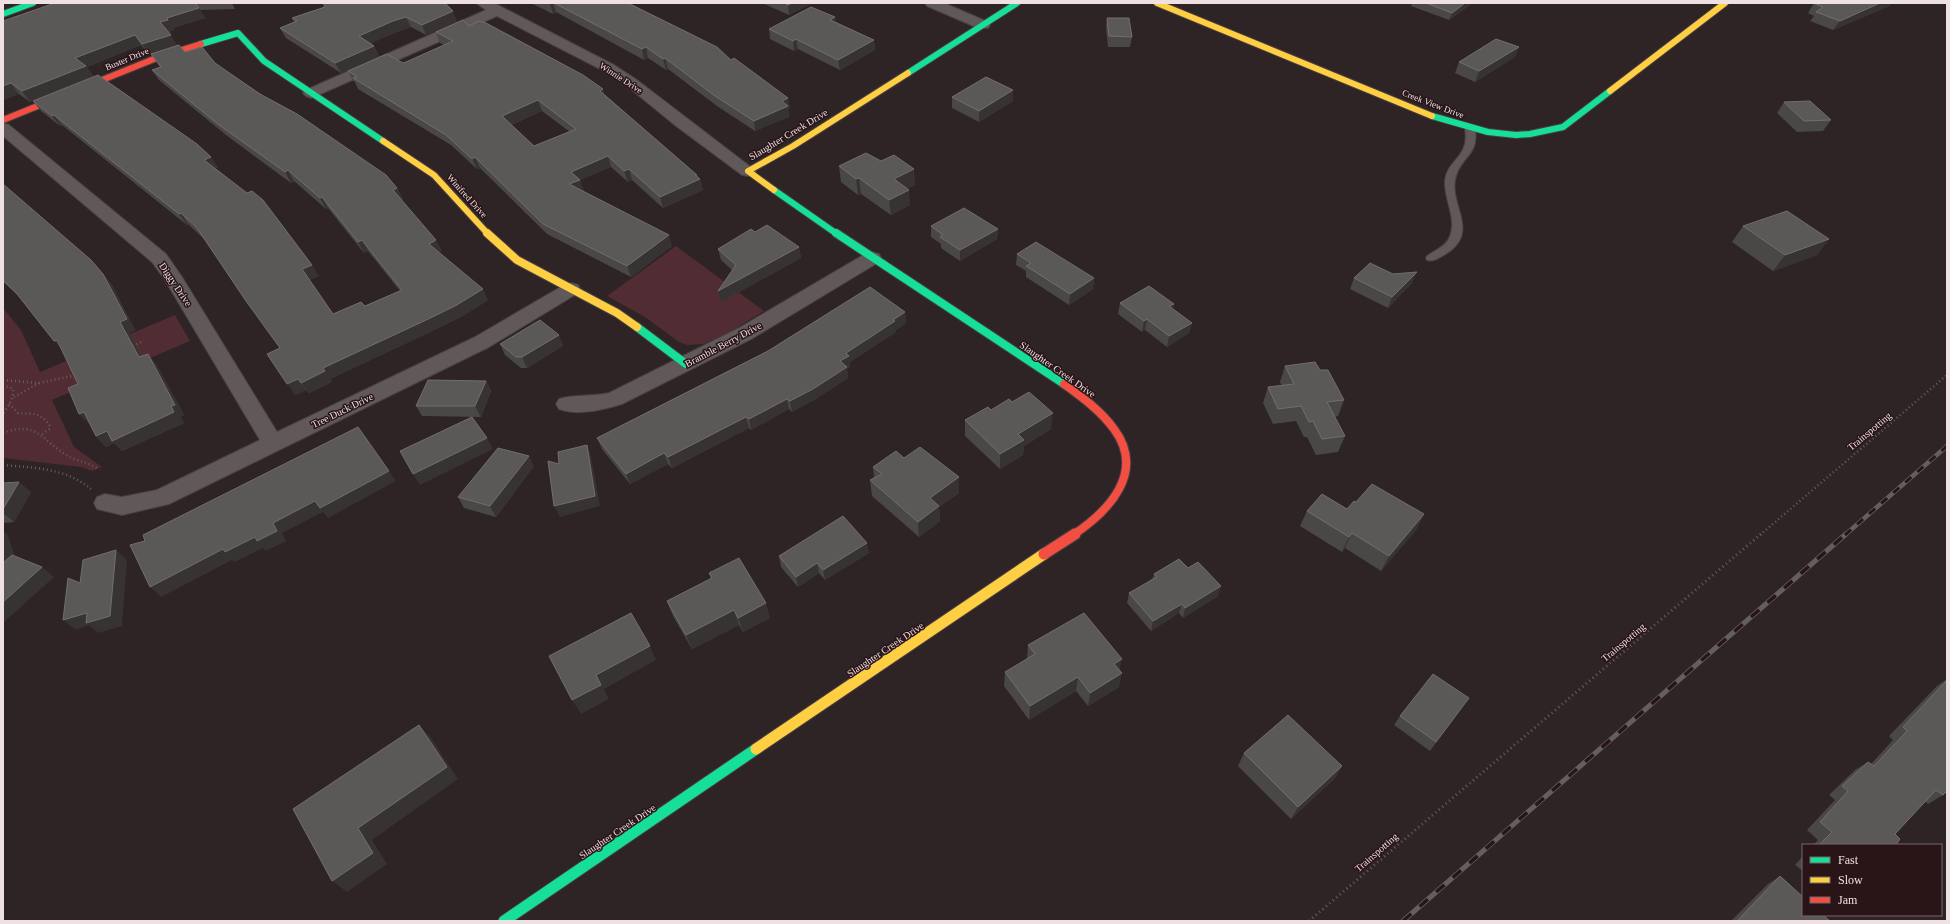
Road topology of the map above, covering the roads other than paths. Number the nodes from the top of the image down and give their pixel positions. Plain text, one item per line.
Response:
1 (33, 3) edge
2 (483, 3) edge
3 (932, 3) edge
4 (1017, 3) edge
5 (1157, 3) edge
6 (1724, 3) edge
7 (496, 11) junction
8 (3, 14) edge
9 (983, 25) junction
10 (238, 33) joint
11 (311, 93) junction
12 (3, 120) edge
13 (3, 128) edge
14 (1470, 128) junction
15 (748, 171) junction
16 (872, 258) junction
17 (1431, 258) dead end
18 (571, 289) junction
19 (686, 364) junction
20 (566, 404) dead end
21 (273, 444) junction
22 (105, 503) dead end
23 (504, 921) edge

1 - 8 street
2 - 7 street, Winnie Drive
3 - 9 street
4 - 9 street, Slaughter Creek Drive
5 - 14 street, Creek View Drive
6 - 14 street, Creek View Drive
7 - 11 street
7 - 15 street, Winnie Drive
9 - 15 street, Slaughter Creek Drive
10 - 11 street, Winifred Drive
10 - 12 street, Buster Drive
11 - 18 street, Winifred Drive
13 - 21 street, Diggy Drive
14 - 17 lane
15 - 16 street, Slaughter Creek Drive
16 - 19 street, Bramble Berry Drive
16 - 23 street, Slaughter Creek Drive
18 - 19 street, Winifred Drive
18 - 21 street, Tree Duck Drive
19 - 20 street, Bramble Berry Drive
21 - 22 street, Tree Duck Drive

